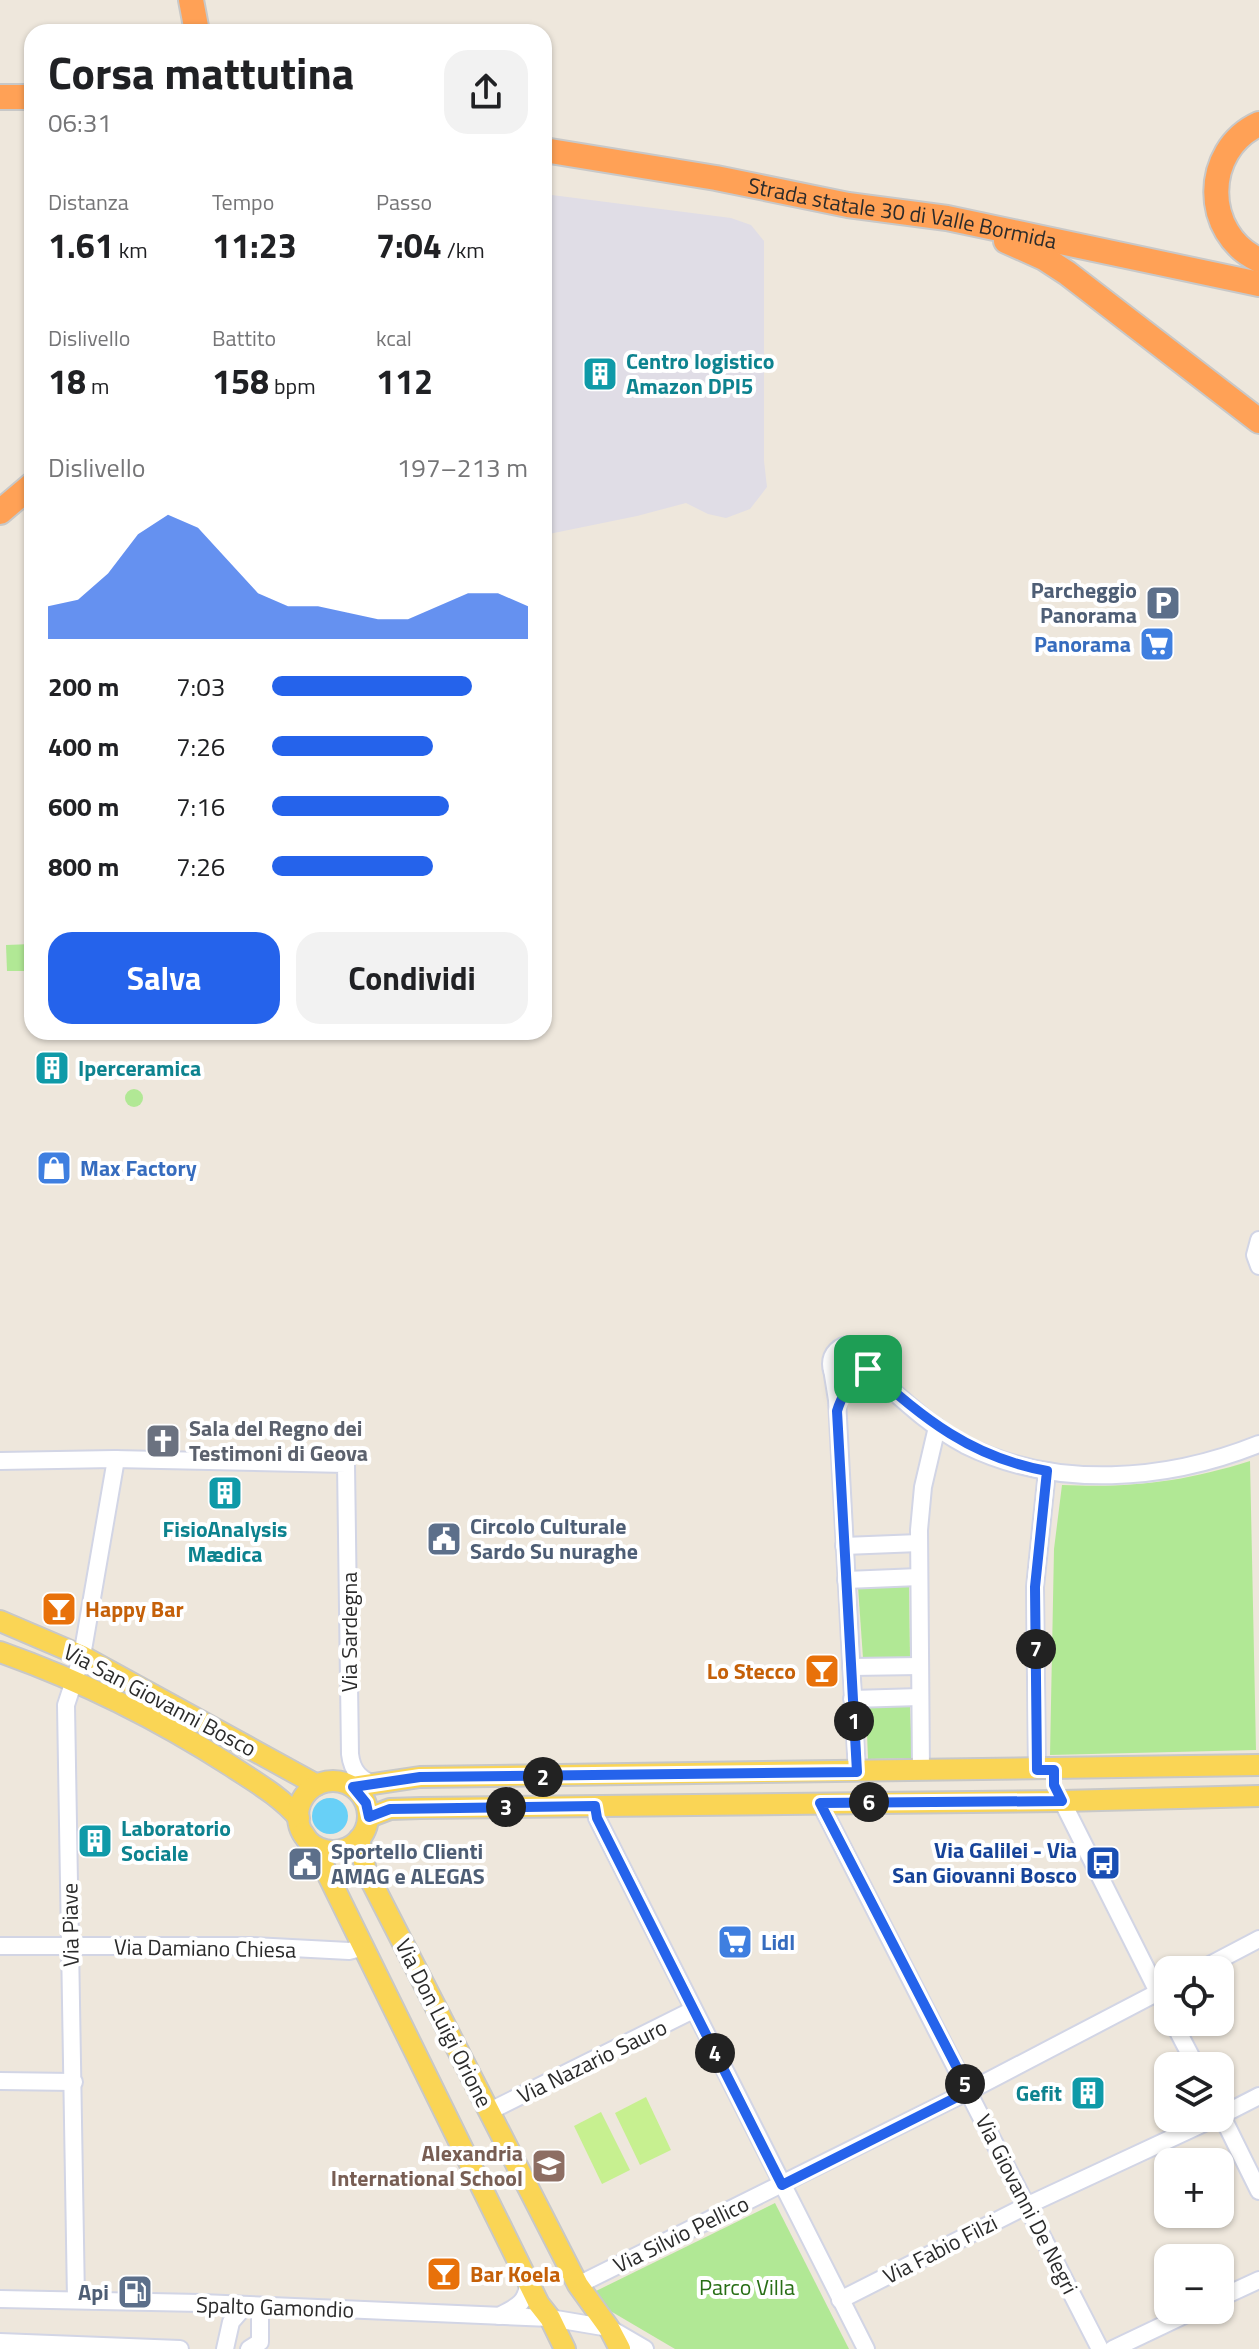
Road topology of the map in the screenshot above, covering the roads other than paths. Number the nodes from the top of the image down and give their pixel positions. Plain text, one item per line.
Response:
1 (0, 82) edge
2 (24, 95) edge
3 (1259, 124) edge
4 (552, 135) edge
5 (552, 151) edge
6 (848, 205) junction
7 (1259, 260) edge
8 (1259, 268) edge
9 (1259, 284) edge
10 (1259, 421) edge
11 (24, 492) edge
12 (0, 512) edge
13 (1259, 1240) edge
14 (1259, 1266) edge
15 (832, 1369) junction
16 (862, 1376) junction
17 (837, 1411) junction
18 (937, 1427) junction
19 (1259, 1444) edge
20 (116, 1459) junction
21 (0, 1461) edge
22 (1047, 1471) junction
23 (919, 1543) junction
24 (844, 1546) junction
25 (919, 1577) junction
26 (846, 1580) junction
27 (0, 1621) edge
28 (0, 1652) edge
29 (82, 1656) junction
30 (920, 1666) junction
31 (851, 1667) junction
32 (75, 1681) junction
33 (920, 1697) junction
34 (852, 1699) junction
35 (1259, 1765) edge
36 (1046, 1770) junction
37 (921, 1771) junction
38 (857, 1772) junction
39 (819, 1773) junction
40 (587, 1776) junction
41 (317, 1785) junction
42 (379, 1785) junction
43 (353, 1787) junction
44 (1259, 1796) edge
45 (1062, 1801) junction
46 (820, 1803) junction
47 (595, 1806) junction
48 (369, 1817) junction
49 (301, 1826) junction
50 (359, 1839) junction
51 (1259, 1939) edge
52 (0, 1946) edge
53 (71, 1947) junction
54 (361, 1948) junction
55 (1227, 1956) edge
56 (1154, 1973) edge
57 (1154, 1995) edge
58 (693, 2010) junction
59 (0, 2081) edge
60 (74, 2082) junction
61 (969, 2091) junction
62 (1259, 2096) edge
63 (1234, 2108) edge
64 (490, 2111) junction
65 (1183, 2132) edge
66 (1228, 2132) edge
67 (782, 2185) junction
68 (1259, 2191) edge
69 (1028, 2205) junction
70 (1259, 2280) edge
71 (528, 2281) junction
72 (578, 2285) junction
73 (1234, 2292) edge
74 (0, 2299) edge
75 (76, 2300) junction
76 (840, 2300) junction
77 (253, 2306) junction
78 (498, 2317) junction
79 (550, 2318) junction
80 (1166, 2324) edge
81 (609, 2328) junction
82 (0, 2342) edge
83 (79, 2347) edge
84 (256, 2347) edge
85 (180, 2349) edge
86 (225, 2349) edge
87 (565, 2349) edge
88 (620, 2349) edge
89 (645, 2349) edge
90 (866, 2349) edge
91 (1100, 2349) edge
92 (1113, 2349) edge

1 - 2 highway
3 - 7 highway
4 - 8 highway, Strada statale 30 di Valle Bormida
5 - 6 highway, Strada statale 30 di Valle Bormida
6 - 9 highway, Strada statale 30 di Valle Bormida
6 - 10 highway
11 - 12 highway
13 - 14 street
15 - 16 street
15 - 16 street
15 - 17 street
16 - 17 street
16 - 18 street
17 - 24 street
18 - 22 street
18 - 23 street
19 - 22 street
20 - 21 street
20 - 29 street, Via Piave
20 - 42 street, Via Sardegna
22 - 36 street
23 - 24 street
23 - 25 street
24 - 26 street
25 - 26 street
25 - 30 street
26 - 31 street
27 - 29 main road, Via San Giovanni Bosco
28 - 32 main road, Via San Giovanni Bosco
29 - 32 street, Via Piave
29 - 41 main road, Via San Giovanni Bosco
30 - 31 street
30 - 33 street
31 - 34 street
32 - 49 main road, Via San Giovanni Bosco
32 - 53 street, Via Piave
33 - 34 street
33 - 37 street
34 - 38 street
35 - 36 main road, Via San Giovanni Bosco
36 - 37 main road, Via San Giovanni Bosco
36 - 45 main road
37 - 38 main road, Via San Giovanni Bosco
38 - 39 main road, Via San Giovanni Bosco
39 - 40 main road, Via San Giovanni Bosco
39 - 46 main road
40 - 42 main road, Via San Giovanni Bosco
40 - 47 main road
41 - 43 main road, Via San Giovanni Bosco
41 - 49 main road
42 - 43 main road, Via San Giovanni Bosco
43 - 48 main road
44 - 45 main road
45 - 46 main road
45 - 56 street
46 - 47 main road
46 - 61 street, Via Giovanni De Negri
47 - 48 main road
47 - 58 street
48 - 50 main road
49 - 50 main road, Via San Giovanni Bosco
49 - 54 main road, Via Don Luigi Orione
50 - 64 main road, Via Don Luigi Orione
51 - 55 street
52 - 53 street, Via Damiano Chiesa
53 - 54 street, Via Damiano Chiesa
53 - 60 street, Via Piave
54 - 71 main road, Via Don Luigi Orione
57 - 61 street, Via Silvio Pellico
58 - 64 street, Via Nazario Sauro
58 - 67 street
59 - 60 street
60 - 75 street, Via Piave
61 - 67 street, Via Silvio Pellico
61 - 69 street, Via Giovanni De Negri
62 - 63 street, Via Fabio Filzi
64 - 72 main road, Via Don Luigi Orione
65 - 69 street, Via Fabio Filzi
66 - 68 street
67 - 72 street, Via Silvio Pellico
67 - 76 street
69 - 76 street, Via Fabio Filzi
69 - 91 street, Via Giovanni De Negri
70 - 73 street
71 - 78 street
71 - 79 main road, Via Don Luigi Orione
72 - 81 main road, Via Don Luigi Orione
74 - 75 street, Spalto Gamondio
75 - 77 street, Spalto Gamondio
76 - 90 street
77 - 78 street, Spalto Gamondio
77 - 84 street
77 - 86 street
78 - 79 street, Spalto Gamondio
79 - 81 street, Spalto Gamondio
79 - 87 main road
80 - 92 street
81 - 88 main road
81 - 89 street
82 - 83 street
83 - 85 street

